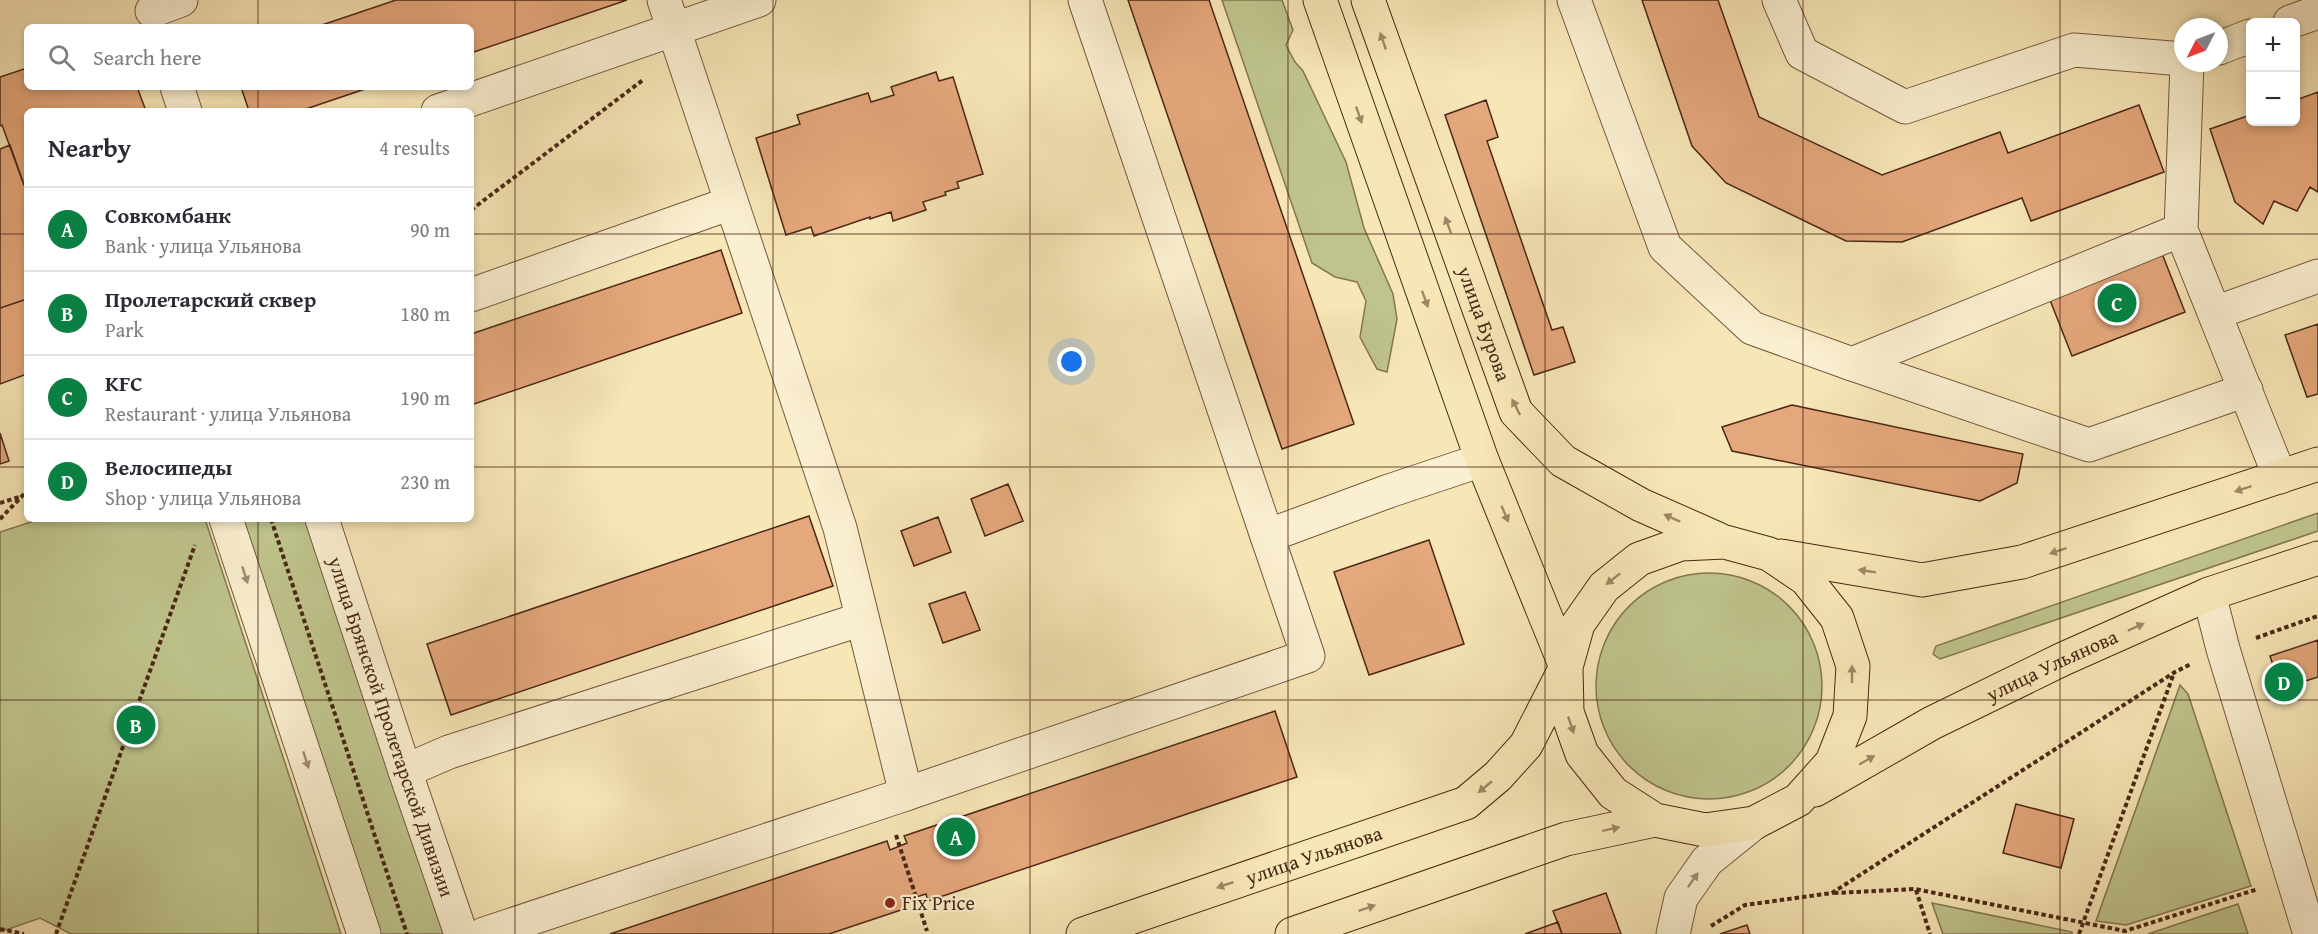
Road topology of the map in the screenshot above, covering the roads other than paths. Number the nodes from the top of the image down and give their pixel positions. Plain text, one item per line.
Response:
1 (182, 0) edge
2 (664, 0) edge
3 (759, 0) edge
4 (1085, 0) edge
5 (1320, 0) edge
6 (1368, 0) edge
7 (1574, 0) edge
8 (1779, 0) edge
9 (2318, 12) edge
10 (152, 13) edge
11 (2300, 18) edge
12 (2246, 38) edge
13 (677, 41) junction
14 (2228, 45) edge
15 (2174, 58) edge
16 (2187, 72) edge
17 (178, 90) edge
18 (184, 108) edge
19 (448, 108) edge
20 (731, 203) junction
21 (2181, 230) junction
22 (2318, 276) edge
23 (474, 294) edge
24 (2215, 313) junction
25 (1852, 364) junction
26 (2246, 390) junction
27 (1482, 460) junction
28 (2318, 464) edge
29 (2280, 477) junction
30 (227, 522) edge
31 (323, 522) edge
32 (1267, 536) junction
33 (1725, 542) junction
34 (1769, 554) junction
35 (2318, 558) edge
36 (2209, 594) junction
37 (862, 618) junction
38 (1566, 667) junction
39 (405, 771) junction
40 (895, 797) junction
41 (1798, 800) junction
42 (1655, 820) junction
43 (1754, 823) junction
44 (364, 934) edge
45 (461, 934) edge
46 (484, 934) edge
47 (1083, 934) edge
48 (1292, 934) edge
49 (1673, 934) edge
50 (2310, 934) edge

1 - 10 street
2 - 13 street
3 - 13 street
4 - 32 street
5 -> 27 main road
33 -> 6 main road, улица Бурова
7 - 25 street
8 - 15 street
9 - 11 street
12 - 14 street
13 - 19 street
13 - 20 street
16 - 21 street
17 - 18 street
20 - 23 street
20 - 37 street
21 - 24 street
21 - 25 street
22 - 24 street
24 - 26 street
25 - 26 street
26 - 29 street
27 - 32 street
27 -> 38 main road
28 - 29 main road
29 -> 34 main road
30 -> 44 street
31 - 39 street, улица Брянской Пролетарской Дивизии
32 - 40 street
33 - 34 main road
33 -> 38 main road
41 -> 34 main road
35 - 36 main road, улица Ульянова
41 -> 36 main road, улица Ульянова
36 - 50 street
37 - 39 street
37 - 40 street
38 -> 42 main road
38 -> 47 main road, улица Ульянова
39 - 45 street, улица Брянской Пролетарской Дивизии
40 - 46 street
41 - 43 main road, улица Ульянова
42 - 43 main road, улица Ульянова
48 -> 42 main road
49 -> 43 street

